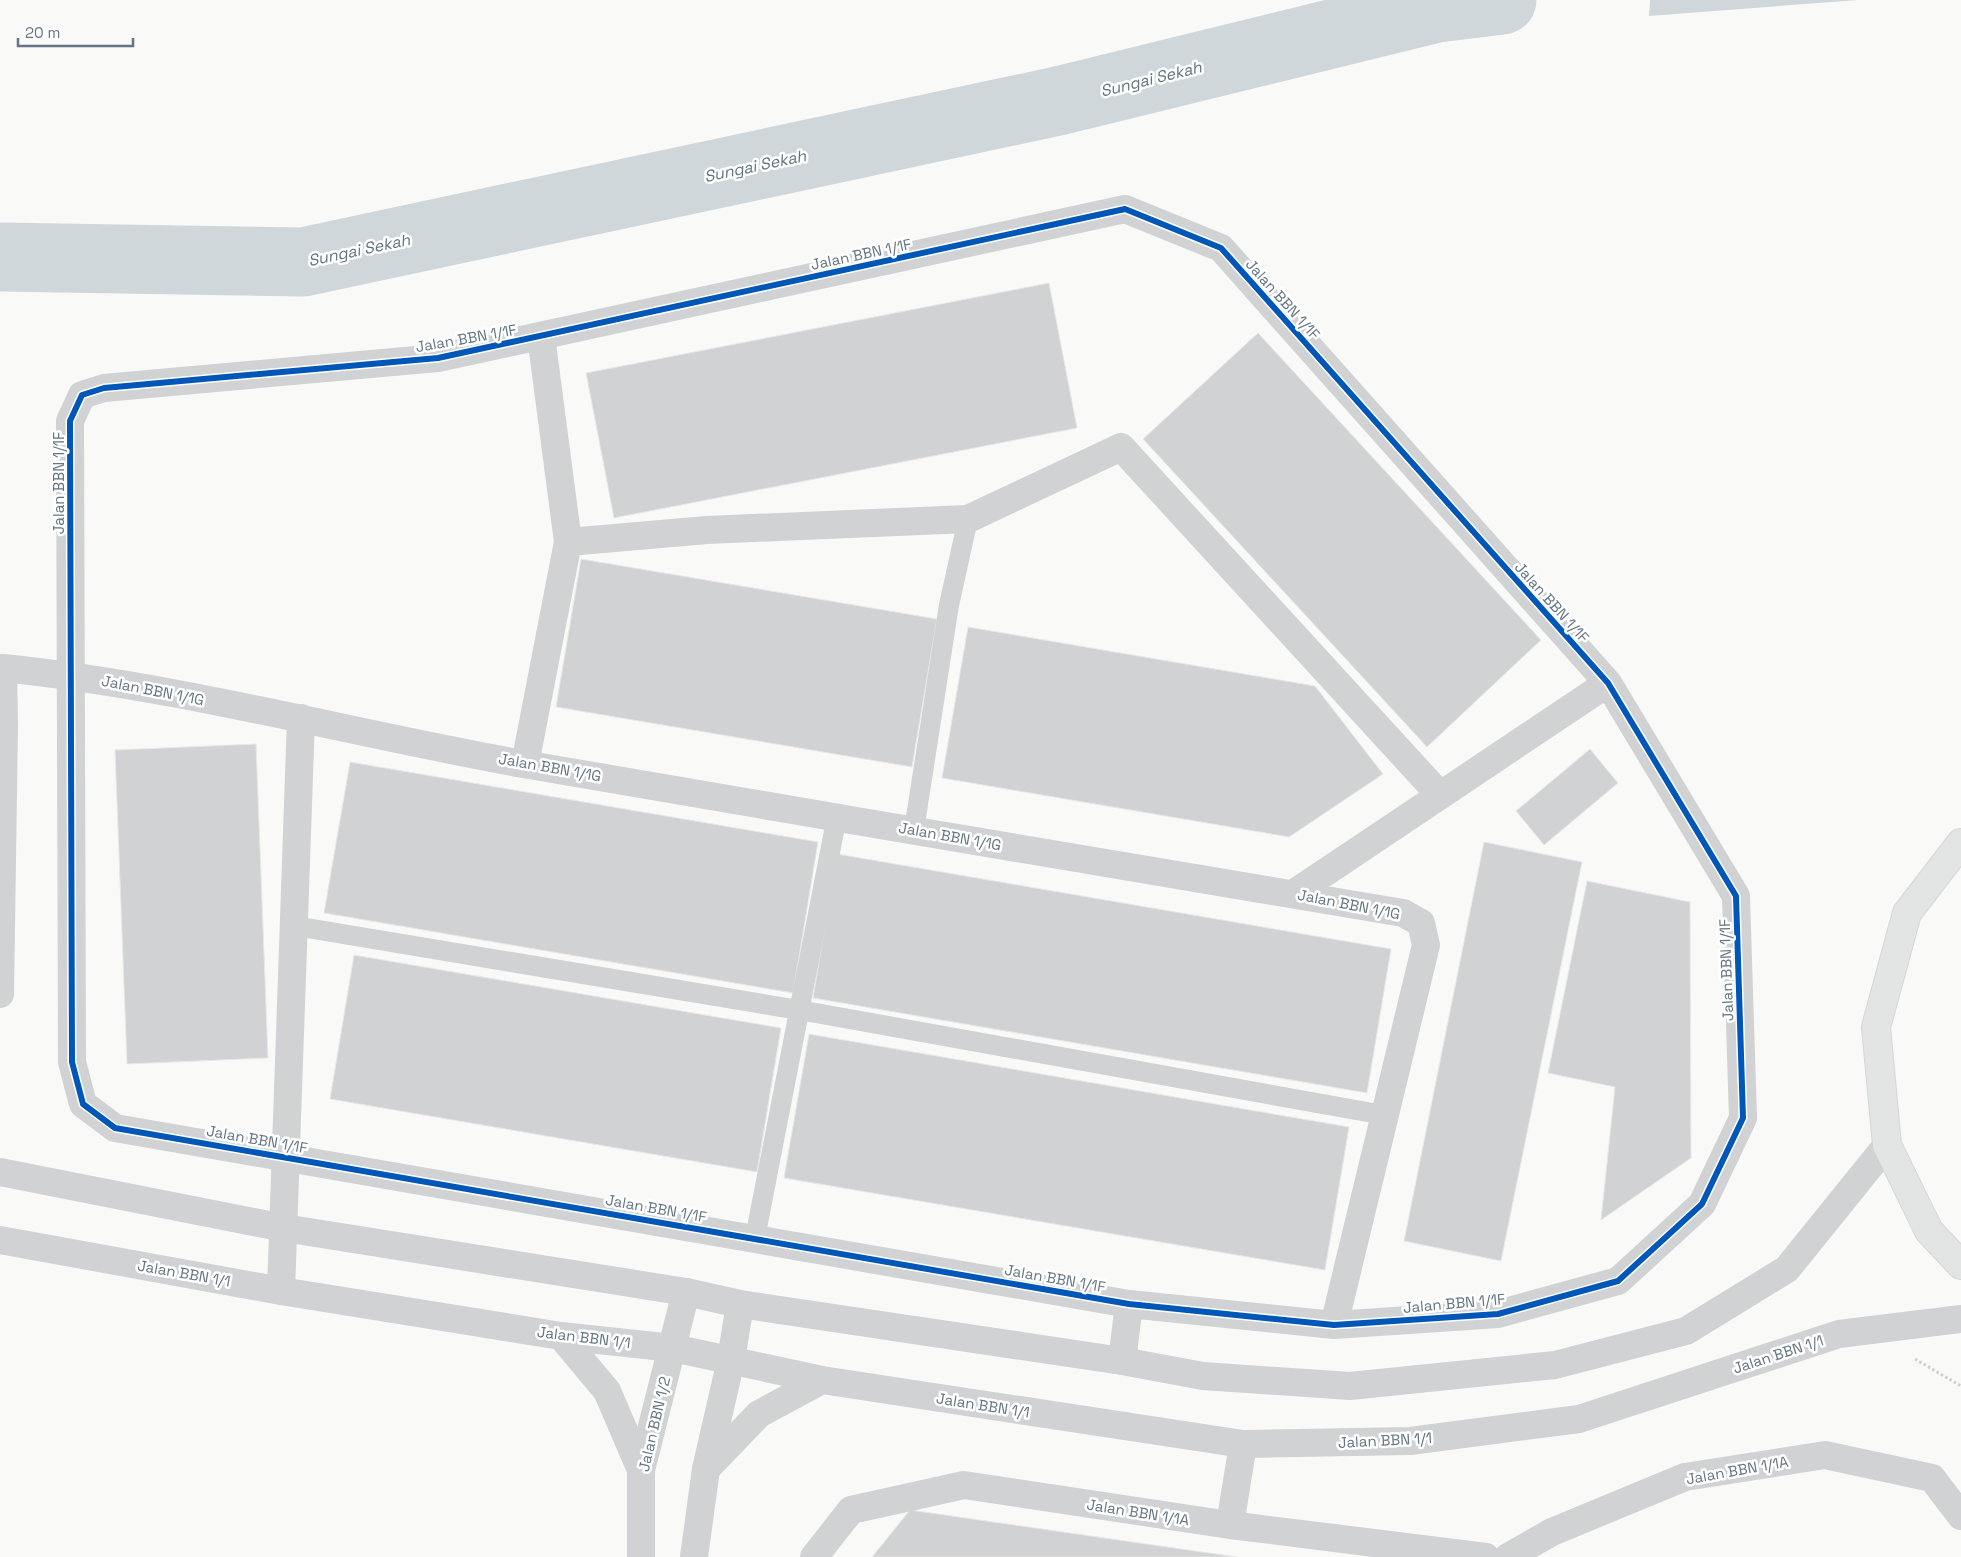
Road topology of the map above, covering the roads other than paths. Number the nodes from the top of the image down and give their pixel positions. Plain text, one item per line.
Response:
1 (541, 336) junction
2 (968, 519) junction
3 (568, 542) junction
4 (1, 669) edge
5 (71, 675) junction
6 (1608, 683) junction
7 (301, 718) junction
8 (525, 764) junction
9 (1440, 795) junction
10 (837, 816) junction
11 (914, 830) junction
12 (1961, 843) edge
13 (1293, 894) junction
14 (295, 926) junction
15 (0, 994) edge
16 (799, 1010) junction
17 (1384, 1115) junction
18 (1887, 1144) junction
19 (287, 1157) junction
20 (0, 1172) edge
21 (284, 1228) junction
22 (755, 1238) junction
23 (0, 1240) edge
24 (1961, 1265) edge
25 (281, 1291) junction
26 (686, 1292) junction
27 (740, 1304) junction
28 (1129, 1304) junction
29 (1961, 1318) edge
30 (1334, 1325) junction
31 (561, 1336) junction
32 (672, 1348) junction
33 (730, 1360) junction
34 (1122, 1362) junction
35 (822, 1380) junction
36 (1243, 1444) junction
37 (706, 1469) junction
38 (641, 1470) junction
39 (1961, 1516) edge
40 (1230, 1526) junction
41 (641, 1557) edge
42 (694, 1557) edge
43 (814, 1557) edge
44 (1486, 1557) edge
45 (1508, 1557) edge

1 - 3 street
1 - 5 street, Jalan BBN 1/1F
1 - 6 street, Jalan BBN 1/1F
2 - 3 street
2 - 9 street
2 - 11 lane
3 - 8 street
4 - 5 street, Jalan BBN 1/1G
4 - 15 street
5 - 7 street, Jalan BBN 1/1G
5 - 19 street, Jalan BBN 1/1F
6 - 9 street
6 - 30 street, Jalan BBN 1/1F
7 - 8 street, Jalan BBN 1/1G
7 - 14 street
8 - 10 street, Jalan BBN 1/1G
9 - 13 street
10 - 11 street, Jalan BBN 1/1G
10 - 16 lane
11 - 13 street, Jalan BBN 1/1G
12 - 18 main road
13 - 17 street, Jalan BBN 1/1G
14 - 16 lane
14 - 19 street
16 - 17 lane
16 - 22 lane
17 - 30 street, Jalan BBN 1/1G
18 - 24 main road
18 - 34 street
19 - 21 street
19 - 22 street, Jalan BBN 1/1F
20 - 21 street
21 - 25 street
21 - 26 street
22 - 28 street, Jalan BBN 1/1F
23 - 25 street, Jalan BBN 1/1
25 - 31 street, Jalan BBN 1/1
26 - 27 street
26 - 32 street, Jalan BBN 1/2
27 - 33 street
27 - 34 street
28 - 30 street, Jalan BBN 1/1F
28 - 34 street
29 - 36 street, Jalan BBN 1/1
31 - 32 street, Jalan BBN 1/1
31 - 38 street
32 - 33 street, Jalan BBN 1/1
32 - 38 street, Jalan BBN 1/2
33 - 35 street, Jalan BBN 1/1
33 - 37 street
35 - 36 street, Jalan BBN 1/1
35 - 37 street
36 - 40 street
37 - 42 street
38 - 41 street, Jalan BBN 1/2
39 - 45 street, Jalan BBN 1/1A
40 - 43 street, Jalan BBN 1/1A
40 - 44 street, Jalan BBN 1/1A

